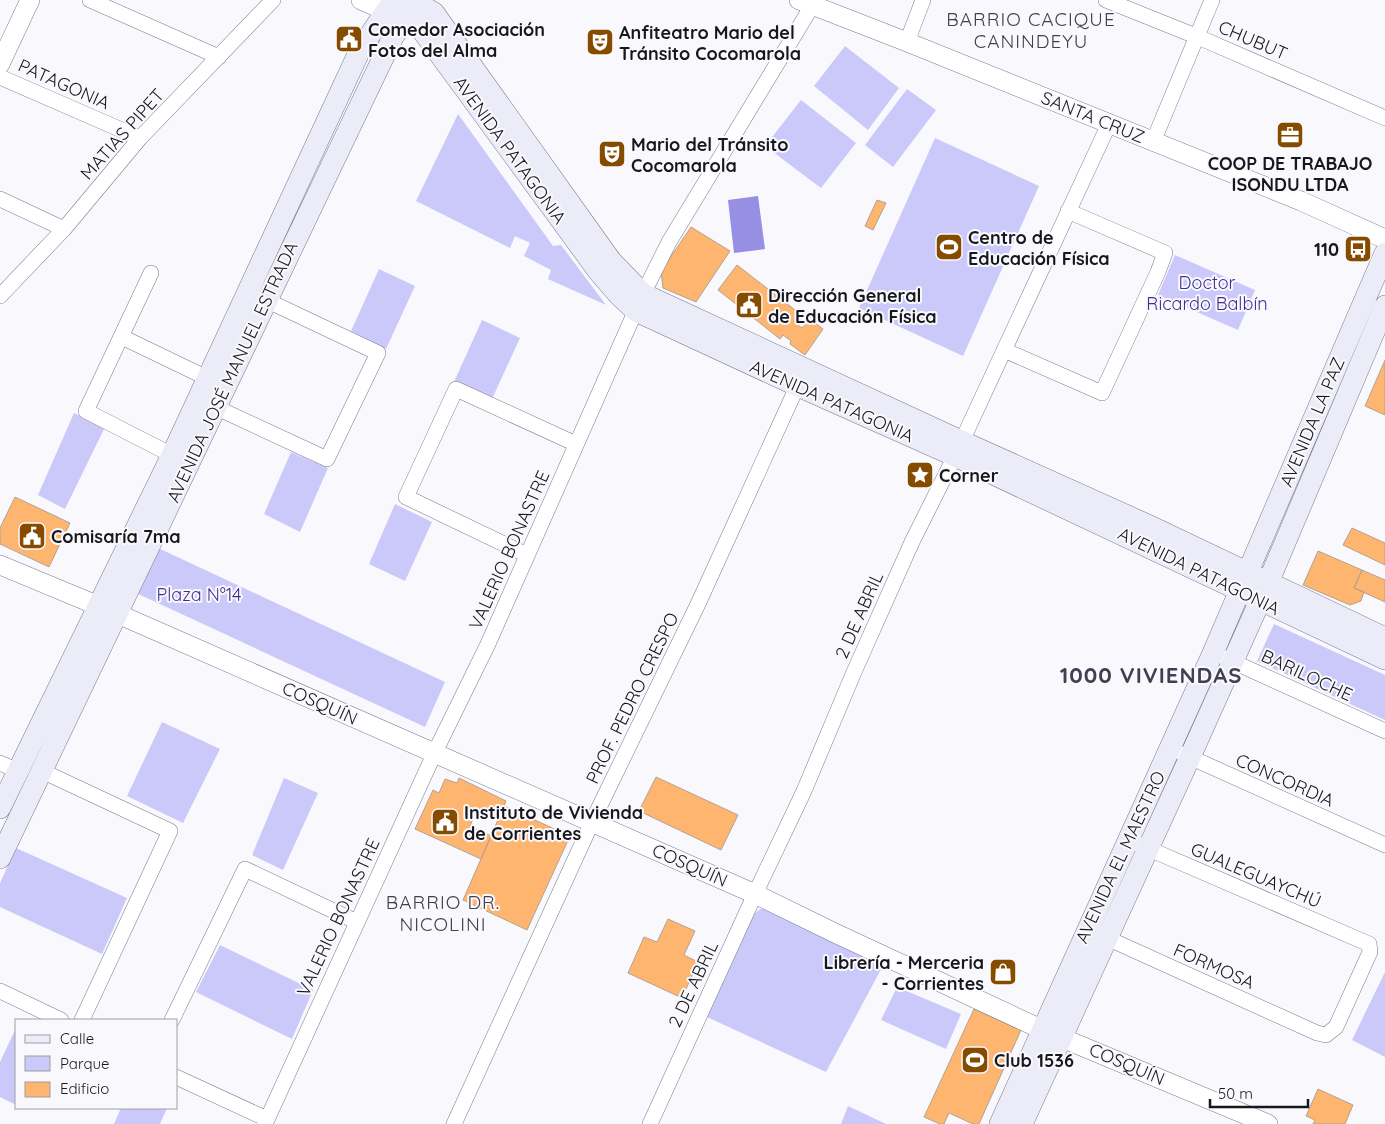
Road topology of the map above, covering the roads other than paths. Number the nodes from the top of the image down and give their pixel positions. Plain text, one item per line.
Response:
1 (30, 0) edge
2 (90, 0) edge
3 (273, 0) edge
4 (361, 0) edge
5 (923, 0) edge
6 (1106, 0) edge
7 (1212, 0) edge
8 (805, 3) edge
9 (390, 5) edge
10 (415, 5) edge
11 (1198, 37) junction
12 (907, 42) junction
13 (219, 57) junction
14 (0, 64) edge
15 (0, 77) edge
16 (1385, 118) edge
17 (1109, 124) junction
18 (140, 138) junction
19 (1153, 142) junction
20 (0, 199) edge
21 (1068, 211) junction
22 (64, 229) junction
23 (1385, 239) edge
24 (1385, 253) edge
25 (151, 273) dead end
26 (0, 296) edge
27 (266, 300) junction
28 (640, 302) junction
29 (1385, 306) edge
30 (122, 337) junction
31 (1004, 350) junction
32 (207, 378) junction
33 (802, 378) junction
34 (215, 407) junction
35 (576, 444) junction
36 (958, 449) junction
37 (172, 455) junction
38 (527, 555) junction
39 (0, 565) edge
40 (1243, 581) junction
41 (1264, 592) junction
42 (97, 606) junction
43 (118, 614) junction
44 (1385, 638) edge
45 (1223, 657) junction
46 (1385, 659) edge
47 (1385, 731) edge
48 (1170, 748) junction
49 (434, 752) junction
50 (1190, 757) junction
51 (9, 767) edge
52 (42, 771) junction
53 (0, 808) edge
54 (592, 822) junction
55 (1128, 840) junction
56 (1385, 846) edge
57 (1148, 849) junction
58 (0, 858) edge
59 (755, 894) junction
60 (357, 922) junction
61 (1087, 929) junction
62 (1107, 937) junction
63 (1375, 950) edge
64 (0, 991) edge
65 (59, 1019) edge
66 (82, 1019) edge
67 (172, 1019) edge
68 (1052, 1033) junction
69 (178, 1077) edge
70 (266, 1122) edge
71 (454, 1124) edge
72 (650, 1124) edge
73 (1000, 1124) edge
74 (1022, 1124) edge
75 (1268, 1124) edge

1 - 14 street
2 - 13 street
3 - 13 street, MATIAS PIPET
4 - 9 street
5 - 12 street
6 - 11 street, CHUBUT
7 - 11 street
8 - 12 street, SANTA CRUZ
8 - 28 street, VALERIO BONASTRE
9 - 10 main road, AVENIDA PATAGONIA
9 - 32 main road, AVENIDA JOSÉ MANUEL ESTRADA
10 - 27 main road, AVENIDA JOSÉ MANUEL ESTRADA
10 - 28 main road, AVENIDA PATAGONIA
11 - 16 street, CHUBUT
11 - 19 street
12 - 17 street, SANTA CRUZ
13 - 18 street, MATIAS PIPET
15 - 18 street, PATAGONIA
17 - 19 street, SANTA CRUZ
17 - 21 street, 2 DE ABRIL
18 - 22 street, MATIAS PIPET
19 - 23 street, SANTA CRUZ
20 - 22 street
21 - 31 street, 2 DE ABRIL
21 - 31 street
22 - 26 street, MATIAS PIPET
24 - 40 main road, AVENIDA LA PAZ
25 - 30 street
27 - 34 main road, AVENIDA JOSÉ MANUEL ESTRADA
27 - 34 street
28 - 33 main road, AVENIDA PATAGONIA
28 - 35 street, VALERIO BONASTRE
29 - 41 main road, AVENIDA LA PAZ
30 - 32 street
30 - 37 street
31 - 36 street, 2 DE ABRIL
32 - 37 main road, AVENIDA JOSÉ MANUEL ESTRADA
33 - 36 main road, AVENIDA PATAGONIA
33 - 54 street, PROF. PEDRO CRESPO
34 - 43 main road, AVENIDA JOSÉ MANUEL ESTRADA
35 - 38 street, VALERIO BONASTRE
35 - 38 street
36 - 40 main road, AVENIDA PATAGONIA
36 - 59 street, 2 DE ABRIL
37 - 42 main road, AVENIDA JOSÉ MANUEL ESTRADA
38 - 49 street, VALERIO BONASTRE
39 - 42 street, COSQUÍN
40 - 41 main road, AVENIDA PATAGONIA
40 - 45 main road, AVENIDA EL MAESTRO
41 - 44 main road, AVENIDA PATAGONIA
41 - 45 main road, AVENIDA EL MAESTRO
41 - 46 main road, AVENIDA PATAGONIA
42 - 43 street, COSQUÍN
42 - 51 main road, AVENIDA JOSÉ MANUEL ESTRADA
43 - 49 street, COSQUÍN
43 - 52 main road, AVENIDA JOSÉ MANUEL ESTRADA
45 - 47 street, BARILOCHE
45 - 48 main road, AVENIDA EL MAESTRO
45 - 50 main road, AVENIDA EL MAESTRO
48 - 50 street, CONCORDIA
48 - 55 main road, AVENIDA EL MAESTRO
49 - 54 street, COSQUÍN
49 - 60 street, VALERIO BONASTRE
50 - 56 street, CONCORDIA
50 - 57 main road, AVENIDA EL MAESTRO
51 - 53 main road, AVENIDA JOSÉ MANUEL ESTRADA
52 - 58 main road, AVENIDA JOSÉ MANUEL ESTRADA
52 - 66 street
54 - 59 street, COSQUÍN
54 - 71 street, PROF. PEDRO CRESPO
55 - 57 street, GUALEGUAYCHÚ
55 - 61 main road, AVENIDA EL MAESTRO
57 - 62 main road, AVENIDA EL MAESTRO
57 - 63 street, GUALEGUAYCHÚ
59 - 68 street, COSQUÍN
59 - 72 street, 2 DE ABRIL
60 - 67 street
60 - 70 street, VALERIO BONASTRE
61 - 62 street, FORMOSA
61 - 68 main road, AVENIDA EL MAESTRO
62 - 63 street, FORMOSA
62 - 68 main road, AVENIDA EL MAESTRO
64 - 65 street
68 - 73 main road, AVENIDA EL MAESTRO
68 - 74 main road, AVENIDA EL MAESTRO
68 - 75 street, COSQUÍN
69 - 70 street

